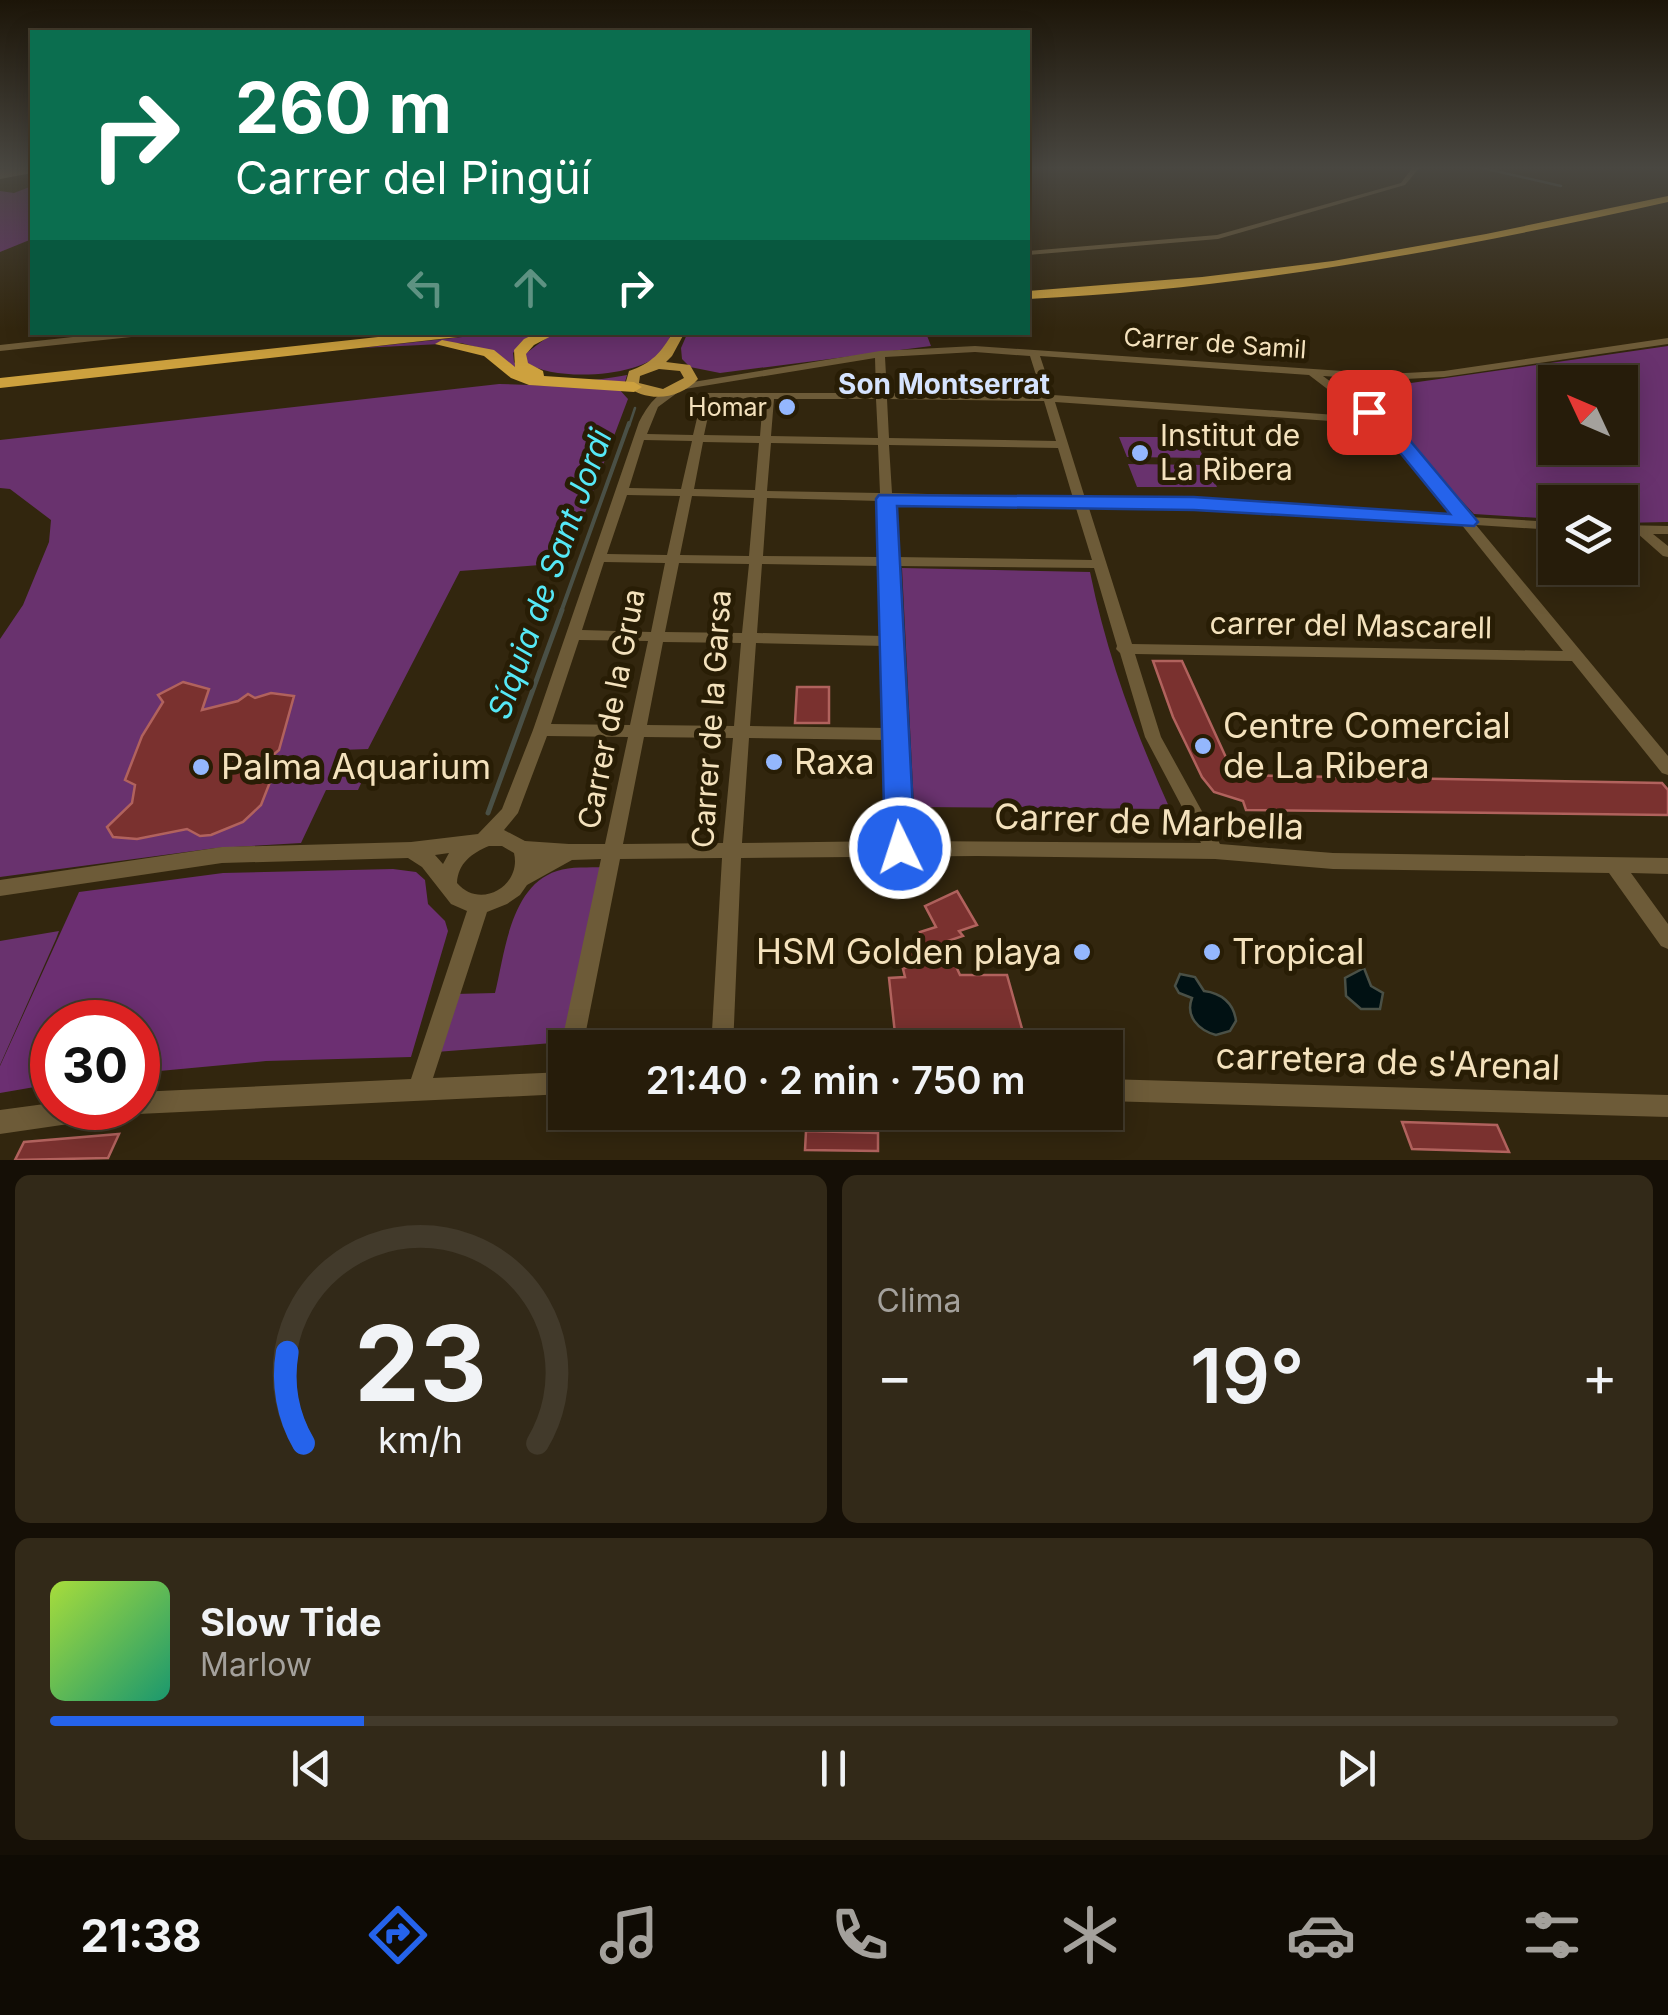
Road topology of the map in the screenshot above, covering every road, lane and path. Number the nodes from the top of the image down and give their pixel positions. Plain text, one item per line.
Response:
1 (1273, 221) edge
2 (1508, 221) edge
3 (1559, 221) edge
4 (1030, 253) edge
5 (1030, 285) edge
6 (1030, 295) edge
7 (122, 335) edge
8 (328, 335) edge
9 (355, 335) edge
10 (440, 335) edge
11 (547, 335) edge
12 (677, 338) edge
13 (1668, 341) edge
14 (246, 347) junction
15 (0, 348) edge
16 (1034, 352) junction
17 (880, 354) junction
18 (231, 358) junction
19 (646, 368) junction
20 (685, 368) junction
21 (1313, 373) junction
22 (0, 374) edge
23 (759, 374) junction
24 (0, 383) edge
25 (637, 389) junction
26 (679, 389) junction
27 (769, 395) junction
28 (882, 395) junction
29 (1048, 398) junction
30 (1380, 421) junction
31 (642, 430) junction
32 (698, 439) junction
33 (764, 440) junction
34 (884, 443) junction
35 (1062, 445) junction
36 (621, 492) junction
37 (686, 494) junction
38 (760, 496) junction
39 (886, 499) junction
40 (1079, 501) junction
41 (1467, 522) junction
42 (1538, 525) edge
43 (1638, 530) edge
44 (1642, 530) junction
45 (1668, 530) edge
46 (1668, 553) edge
47 (598, 558) junction
48 (674, 558) junction
49 (754, 560) junction
50 (889, 561) junction
51 (1097, 564) junction
52 (573, 635) junction
53 (656, 638) junction
54 (749, 639) junction
55 (892, 641) junction
56 (1123, 650) junction
57 (1578, 656) junction
58 (541, 730) junction
59 (637, 730) junction
60 (741, 732) junction
61 (893, 734) junction
62 (1668, 768) edge
63 (509, 813) junction
64 (481, 841) junction
65 (520, 846) junction
66 (900, 848) junction
67 (410, 850) junction
68 (732, 850) junction
69 (569, 852) junction
70 (614, 852) junction
71 (1214, 852) junction
72 (1615, 866) junction
73 (1668, 866) edge
74 (522, 880) junction
75 (446, 881) junction
76 (0, 888) edge
77 (480, 905) junction
78 (1668, 940) edge
79 (575, 1030) edge
80 (723, 1030) edge
81 (548, 1084) edge
82 (419, 1088) junction
83 (1123, 1090) edge
84 (1382, 1096) joint
85 (160, 1102) edge
86 (1668, 1106) edge
87 (30, 1118) edge
88 (0, 1122) edge

1 - 4 street
2 - 5 highway
3 - 6 highway
7 - 15 street
8 - 14 highway
9 - 14 highway
10 - 18 highway
11 - 19 highway
12 - 19 main road
12 - 20 main road
13 - 21 street, Carrer de Samil
14 - 22 highway
16 - 17 street, Carrer de Samil
16 - 21 street, Carrer de Samil
16 - 29 street
17 - 23 street, Carrer de Samil
17 - 28 street
18 - 24 highway
18 - 25 highway
19 - 20 main road
19 - 25 main road
20 - 23 street, Carrer de Samil
20 - 26 main road
21 - 30 street
23 - 26 street, Carrer de Samil
25 - 26 main road
25 - 31 street
26 - 31 street
27 - 28 street
27 - 32 street, Carrer de la Grua
27 - 33 street, Carrer de la Garsa
28 - 29 street
28 - 34 street
29 - 30 street
29 - 35 street
30 - 41 street
31 - 32 street
31 - 36 street
32 - 33 street
32 - 37 street, Carrer de la Grua
33 - 34 street
33 - 38 street, Carrer de la Garsa
34 - 35 street
34 - 39 street
35 - 40 street
36 - 37 street
36 - 47 street
37 - 38 street
37 - 48 street, Carrer de la Grua
38 - 39 street
38 - 49 street, Carrer de la Garsa
39 - 40 street
39 - 50 street
40 - 41 street
40 - 51 street
41 - 42 street
41 - 57 street
43 - 44 street
44 - 45 street
44 - 46 street
47 - 48 street
47 - 52 street
48 - 49 street
48 - 53 street, Carrer de la Grua
49 - 50 street
49 - 54 street, Carrer de la Garsa
50 - 51 street
50 - 55 street
51 - 56 street
52 - 53 street
52 - 58 street
53 - 54 street
53 - 59 street, Carrer de la Grua
54 - 55 street
54 - 60 street, Carrer de la Garsa
55 - 61 street
56 - 57 street, carrer del Mascarell
56 - 71 street
57 - 62 street
58 - 59 street
58 - 63 street
59 - 60 street
59 - 70 street, Carrer de la Grua
60 - 61 street
60 - 68 street, Carrer de la Garsa
61 - 66 street
63 - 64 street
63 - 65 street
64 - 65 street
64 - 67 street
64 - 75 street
65 - 69 street, Carrer de Marbella
65 - 74 street
66 - 68 street, Carrer de Marbella
66 - 71 street, Carrer de Marbella
67 - 75 street
67 - 76 street
68 - 70 street, Carrer de Marbella
68 - 80 street, Carrer de la Garsa
69 - 70 street, Carrer de Marbella
69 - 74 street
70 - 79 street, Carrer de la Grua
71 - 72 street, Carrer de Marbella
72 - 73 street, Carrer de Marbella
72 - 78 street
74 - 77 street
75 - 77 street
77 - 82 street
81 - 82 street
82 - 85 street
83 - 84 street, carretera de s'Arenal
84 - 86 street, carretera de s'Arenal
87 - 88 street

